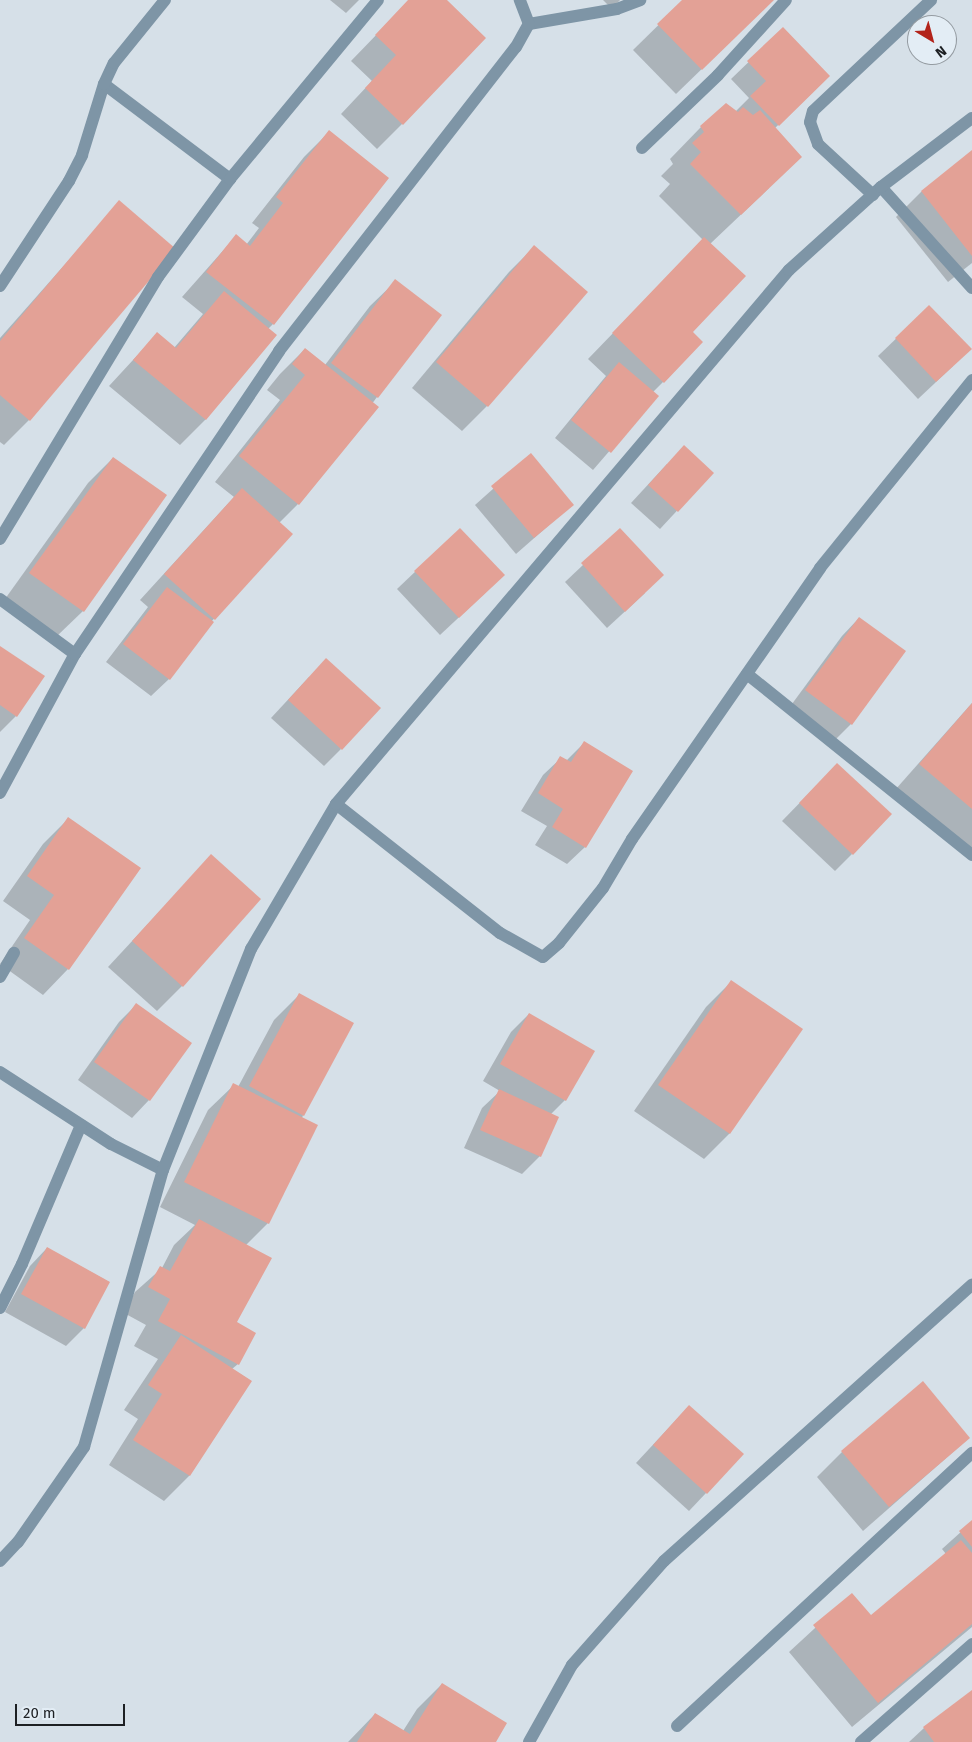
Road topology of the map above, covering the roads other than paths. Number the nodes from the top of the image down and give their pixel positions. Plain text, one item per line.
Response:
1 (165, 0) edge
2 (378, 0) edge
3 (520, 0) edge
4 (640, 0) edge
5 (786, 0) edge
6 (930, 0) edge
7 (528, 24) junction
8 (104, 84) junction
9 (972, 118) edge
10 (642, 148) dead end
11 (230, 179) junction
12 (877, 191) junction
13 (969, 280) edge
14 (0, 286) edge
15 (972, 380) edge
16 (0, 539) edge
17 (0, 599) edge
18 (75, 654) junction
19 (746, 674) junction
20 (0, 794) edge
21 (336, 804) junction
22 (972, 855) edge
23 (14, 953) dead end
24 (0, 977) edge
25 (0, 1072) edge
26 (81, 1125) junction
27 (163, 1170) junction
28 (972, 1285) edge
29 (0, 1308) edge
30 (972, 1453) edge
31 (0, 1561) edge
32 (972, 1644) edge
33 (676, 1726) dead end
34 (528, 1742) edge
35 (861, 1742) edge

1 - 8 street
2 - 11 street
3 - 7 street
4 - 7 street
5 - 10 street
6 - 12 street
7 - 18 street
8 - 11 street
8 - 14 street
9 - 12 street
11 - 16 street
12 - 13 street
12 - 21 street
15 - 19 street
17 - 18 street
18 - 20 street
19 - 21 street
19 - 22 street
21 - 27 street
23 - 24 street
25 - 26 street
26 - 27 street
26 - 29 street
27 - 31 street
28 - 34 street
30 - 33 street
32 - 35 street

